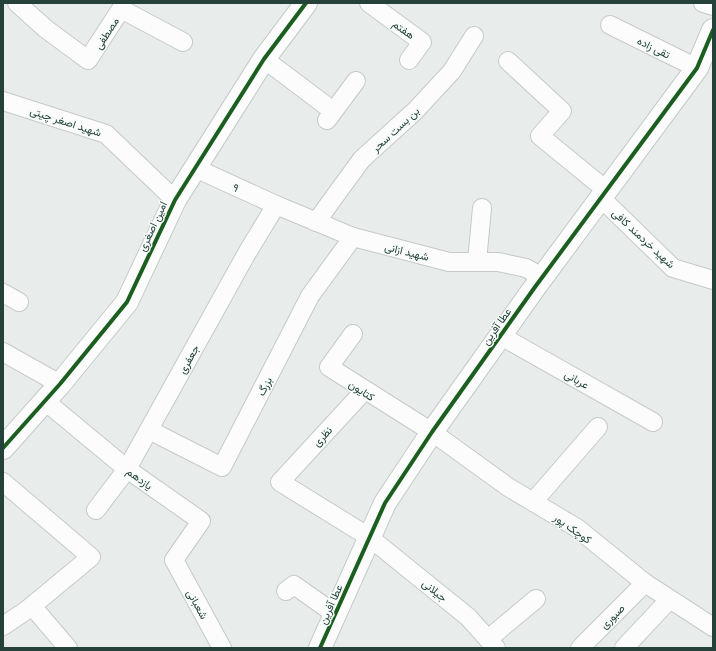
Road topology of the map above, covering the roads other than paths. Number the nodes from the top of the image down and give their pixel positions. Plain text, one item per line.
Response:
1 (17, 3) edge
2 (306, 3) edge
3 (369, 3) edge
4 (704, 3) edge
5 (713, 6) edge
6 (610, 25) dead end
7 (713, 30) edge
8 (474, 36) dead end
9 (184, 42) dead end
10 (264, 59) junction
11 (409, 60) dead end
12 (508, 61) dead end
13 (697, 68) junction
14 (356, 81) dead end
15 (3, 101) edge
16 (195, 168) junction
17 (603, 194) junction
18 (175, 200) junction
19 (276, 206) junction
20 (482, 208) dead end
21 (316, 222) junction
22 (353, 237) junction
23 (477, 262) junction
24 (542, 277) junction
25 (713, 280) edge
26 (3, 293) edge
27 (19, 302) dead end
28 (353, 334) dead end
29 (501, 336) junction
30 (3, 352) edge
31 (60, 384) junction
32 (364, 391) junction
33 (45, 401) junction
34 (653, 422) dead end
35 (598, 427) dead end
36 (149, 430) junction
37 (432, 432) junction
38 (3, 448) edge
39 (127, 469) junction
40 (3, 482) edge
41 (533, 502) junction
42 (96, 510) dead end
43 (370, 537) junction
44 (174, 560) joint
45 (645, 583) junction
46 (286, 590) dead end
47 (536, 599) dead end
48 (669, 600) junction
49 (32, 606) junction
50 (335, 614) junction
51 (711, 623) edge
52 (3, 626) edge
53 (492, 643) edge
54 (68, 648) edge
55 (222, 648) edge
56 (320, 648) edge
57 (580, 648) edge
58 (624, 648) edge

1 - 9 street, مصطفی
2 - 10 street, امین اصغری
3 - 11 street, هفتم
4 - 5 street
6 - 13 street, تقی زاده
7 - 13 street, عطا آفرین
8 - 21 street, بن بست سحر
10 - 14 street
10 - 16 street, امین اصغری
12 - 17 street, شهید خردمند کافی
13 - 17 street, عطا آفرین
15 - 18 street, شهید اصغر چیتی
16 - 18 street, امین اصغری
16 - 19 street, ۹
17 - 24 street, عطا آفرین
17 - 25 street, شهید خردمند کافی
18 - 31 street, امین اصغری
19 - 21 street, شهید ازانی
19 - 36 street, جعفری
20 - 23 street
21 - 22 street, شهید ازانی
22 - 23 street, شهید ازانی
22 - 36 street, بزرگ
23 - 24 street, شهید ازانی
24 - 29 street, عطا آفرین
26 - 27 street
28 - 32 street, کتایون
29 - 34 street, عربانی
29 - 37 street, عطا آفرین
30 - 31 street
31 - 33 street, امین اصغری
32 - 37 street, کتایون
32 - 43 street, نظری
33 - 38 street, امین اصغری
33 - 39 street, یازدهم
35 - 41 street
36 - 39 street, جعفری
37 - 41 street, کوچک پور
37 - 43 street, عطا آفرین
39 - 42 street, جعفری
39 - 44 street, یازدهم
40 - 49 street
41 - 45 street, کوچک پور
43 - 50 street, عطا آفرین
43 - 53 street, جیلانی
44 - 55 street, شعبانی
45 - 48 street, کوچک پور
45 - 57 street, صبوری
46 - 50 street
47 - 53 street
48 - 51 street, کوچک پور
48 - 58 street
49 - 52 street
49 - 54 street
50 - 56 street, عطا آفرین

